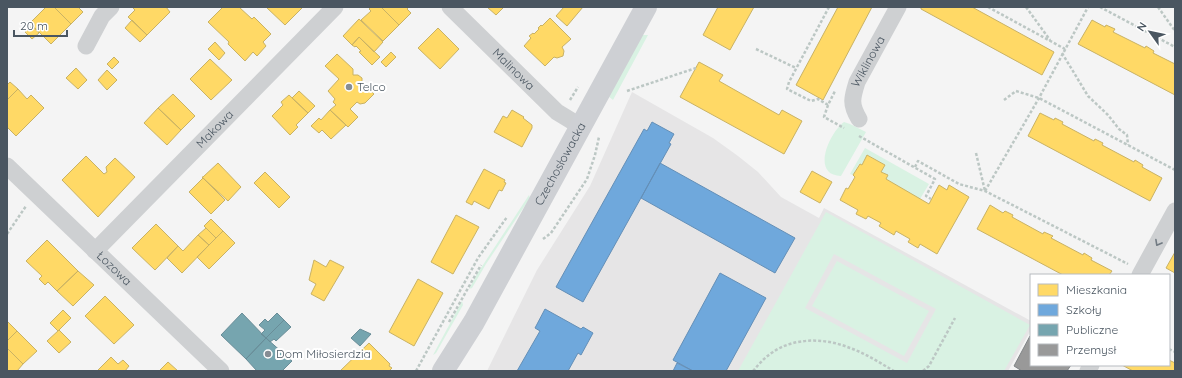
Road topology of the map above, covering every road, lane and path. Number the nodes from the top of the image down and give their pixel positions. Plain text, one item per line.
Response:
1 (112, 7) edge
2 (335, 7) edge
3 (450, 7) edge
4 (646, 7) edge
5 (829, 7) edge
6 (898, 7) edge
7 (988, 7) edge
8 (1026, 7) edge
9 (1088, 7) edge
10 (1100, 7) edge
11 (1158, 7) edge
12 (1175, 32) edge
13 (1051, 42) junction
14 (86, 46) dead end
15 (1175, 47) edge
16 (756, 49) dead end
17 (1065, 49) junction
18 (1062, 54) junction
19 (696, 68) dead end
20 (796, 68) junction
21 (627, 91) dead end
22 (1039, 98) junction
23 (1004, 100) dead end
24 (811, 101) dead end
25 (828, 105) dead end
26 (859, 119) dead end
27 (580, 126) junction
28 (845, 128) dead end
29 (858, 136) dead end
30 (1128, 145) junction
31 (976, 153) dead end
32 (7, 166) edge
33 (915, 168) junction
34 (1175, 170) edge
35 (985, 191) junction
36 (35, 193) junction
37 (932, 199) dead end
38 (1174, 214) edge
39 (508, 215) dead end
40 (7, 234) edge
41 (95, 251) junction
42 (1135, 270) edge
43 (955, 318) dead end
44 (474, 322) junction
45 (221, 371) edge
46 (416, 371) edge
47 (443, 371) edge
48 (453, 371) edge
49 (753, 371) edge
50 (894, 371) edge
51 (923, 371) edge

1 - 14 street
2 - 41 street, Makowa
3 - 27 street, Malinowa
4 - 27 street, Czechosłowacka
5 - 20 path
6 - 26 street, Wiklinowa
7 - 13 path
8 - 13 path
9 - 17 path
10 - 15 path
11 - 12 path
13 - 17 path
16 - 20 path
17 - 18 path
18 - 22 path
18 - 30 path
19 - 21 path
20 - 24 path
22 - 23 path
22 - 30 path
22 - 35 path
25 - 28 path
27 - 44 street, Czechosłowacka
29 - 33 path
30 - 34 path
31 - 35 path
32 - 36 street, Łozowa
33 - 35 path
33 - 37 path
35 - 42 path
36 - 40 path
36 - 41 street, Łozowa
38 -> 42 street
39 - 46 path
41 - 45 street, Łozowa
43 - 51 path
44 - 47 street, Czechosłowacka
44 - 48 street, Czechosłowacka
49 - 50 path

